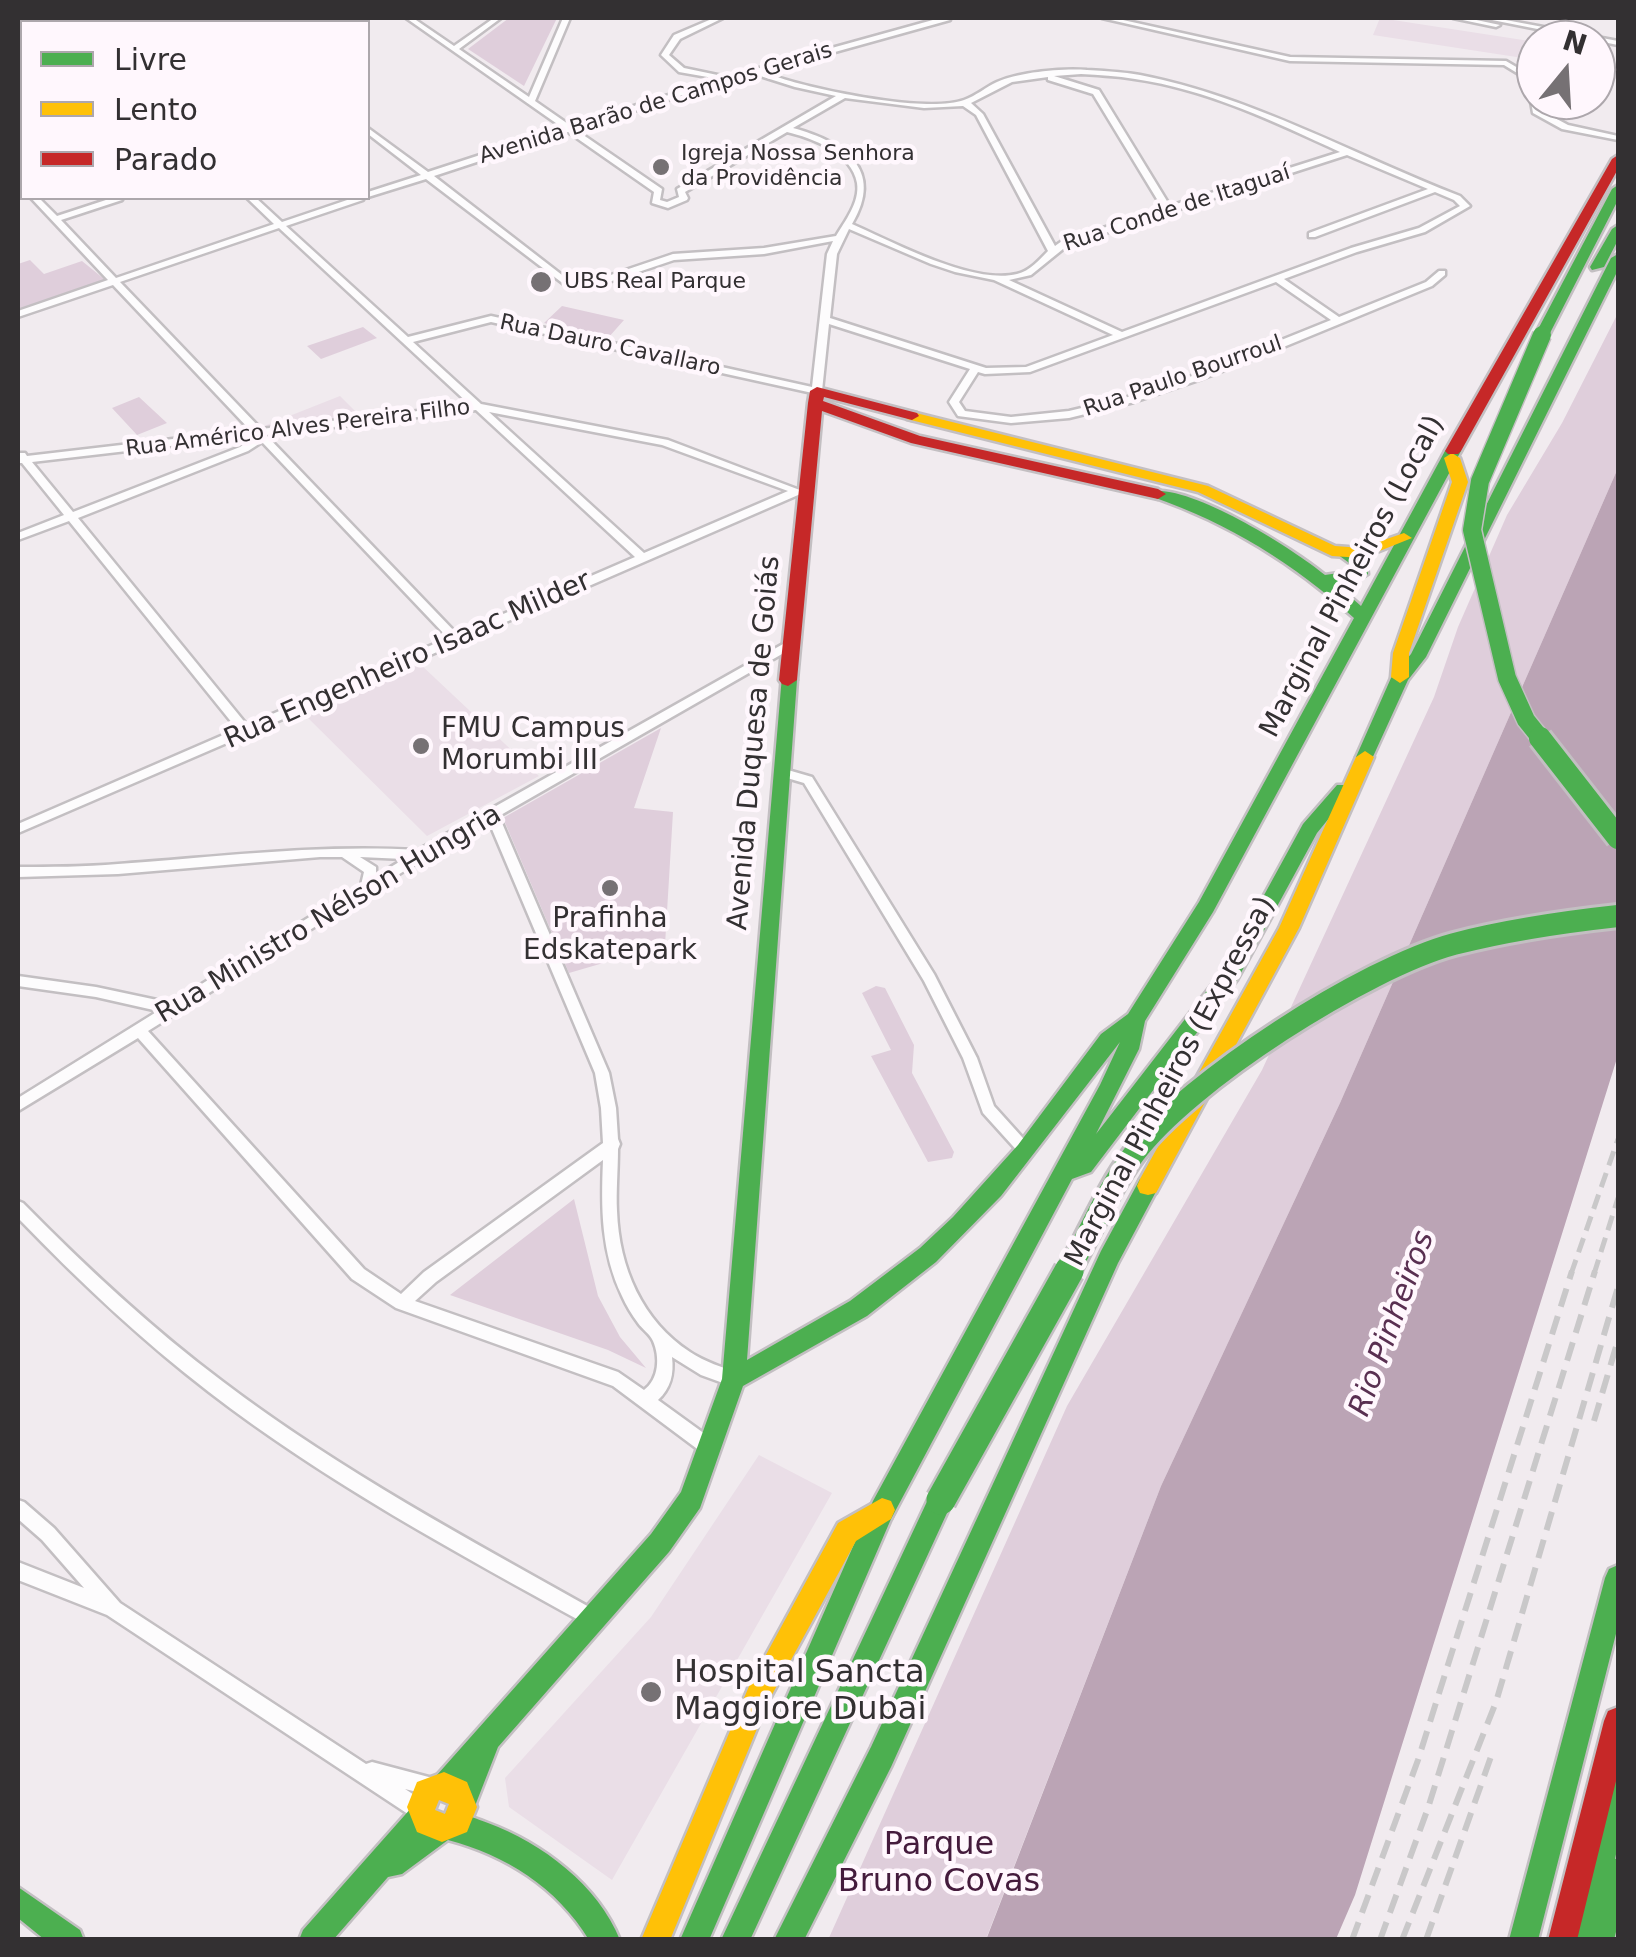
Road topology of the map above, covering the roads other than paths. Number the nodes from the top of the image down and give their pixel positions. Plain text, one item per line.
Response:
1 (409, 18) edge
2 (498, 18) edge
3 (567, 18) edge
4 (718, 18) edge
5 (947, 18) edge
6 (1106, 18) edge
7 (1457, 18) edge
8 (1486, 18) edge
9 (1516, 23) edge
10 (1516, 31) edge
11 (454, 49) junction
12 (757, 72) junction
13 (691, 74) junction
14 (1122, 74) junction
15 (1024, 76) junction
16 (731, 78) junction
17 (536, 86) junction
18 (698, 87) junction
19 (513, 88) junction
20 (1096, 92) junction
21 (844, 94) junction
22 (532, 100) junction
23 (965, 103) junction
24 (812, 116) junction
25 (570, 128) junction
26 (786, 130) junction
27 (370, 132) edge
28 (819, 139) junction
29 (1618, 142) edge
30 (1344, 152) junction
31 (1618, 160) edge
32 (426, 175) junction
33 (1618, 189) edge
34 (1434, 190) junction
35 (370, 194) edge
36 (36, 200) edge
37 (113, 200) edge
38 (252, 200) edge
39 (354, 200) edge
40 (1168, 208) junction
41 (55, 219) junction
42 (281, 224) junction
43 (848, 226) junction
44 (1618, 229) edge
45 (1312, 235) dead end
46 (837, 238) junction
47 (1053, 250) junction
48 (1618, 258) edge
49 (1442, 274) dead end
50 (1276, 278) junction
51 (998, 279) junction
52 (114, 281) junction
53 (18, 314) edge
54 (825, 320) junction
55 (1337, 320) junction
56 (1548, 328) junction
57 (1121, 335) junction
58 (404, 341) junction
59 (976, 368) junction
60 (817, 390) junction
61 (480, 407) junction
62 (927, 418) junction
63 (260, 436) junction
64 (914, 439) junction
65 (20, 456) edge
66 (1452, 458) junction
67 (801, 492) junction
68 (73, 516) junction
69 (18, 537) edge
70 (1404, 538) junction
71 (1345, 554) junction
72 (642, 558) junction
73 (1324, 580) junction
74 (1362, 615) junction
75 (456, 640) junction
76 (791, 654) junction
77 (746, 670) junction
78 (1400, 678) junction
79 (247, 733) junction
80 (1363, 767) junction
81 (781, 772) junction
82 (492, 815) junction
83 (18, 829) edge
84 (1618, 838) edge
85 (346, 854) junction
86 (420, 855) junction
87 (18, 872) edge
88 (365, 890) junction
89 (1618, 916) edge
90 (18, 981) edge
91 (175, 1009) junction
92 (1135, 1020) junction
93 (140, 1031) junction
94 (18, 1105) edge
95 (613, 1144) junction
96 (1026, 1151) junction
97 (1062, 1176) junction
98 (18, 1208) edge
99 (402, 1303) junction
100 (660, 1342) junction
101 (734, 1379) junction
102 (646, 1398) junction
103 (710, 1448) junction
104 (18, 1508) edge
105 (882, 1510) junction
106 (18, 1571) edge
107 (1618, 1578) edge
108 (114, 1608) junction
109 (592, 1618) junction
110 (1618, 1721) edge
111 (362, 1768) junction
112 (1618, 1785) edge
113 (448, 1791) junction
114 (433, 1821) junction
115 (1618, 1872) edge
116 (18, 1901) edge
117 (70, 1940) edge
118 (313, 1940) edge
119 (606, 1940) edge
120 (655, 1940) edge
121 (694, 1940) edge
122 (736, 1940) edge
123 (788, 1940) edge
124 (1522, 1940) edge
125 (1562, 1940) edge
126 (1583, 1940) edge
127 (1600, 1940) edge

1 - 11 street
2 - 11 street
3 - 17 street
4 - 13 street
5 - 12 street, Avenida Barão de Campos Gerais
6 - 29 street
7 - 10 street
8 - 9 street
11 - 19 street
12 - 16 street, Avenida Barão de Campos Gerais
12 - 21 street
13 - 16 street
13 - 18 street
14 - 15 street
14 - 20 street
14 - 30 street
15 - 20 street
15 - 23 street
16 - 18 street, Avenida Barão de Campos Gerais
17 - 19 street
17 - 22 street
18 - 25 street, Avenida Barão de Campos Gerais
19 - 22 street
20 - 40 street
21 - 23 street
21 - 24 street
22 - 25 street
23 - 47 street
24 - 26 street
24 - 28 street
25 - 26 street
25 - 32 street, Avenida Barão de Campos Gerais
26 - 28 street
27 - 32 street
28 - 43 street
30 - 34 street
30 - 40 street, Rua Conde de Itaguaí
31 - 66 main road, Marginal Pinheiros (Local)
32 - 35 street, Avenida Barão de Campos Gerais
32 - 46 street
33 - 56 main road
34 - 45 street
34 - 50 street
36 - 41 street
37 - 41 street
38 - 42 street
39 - 42 street
40 - 47 street, Rua Conde de Itaguaí
41 - 52 street
42 - 52 street
42 - 58 street
43 - 46 street
43 - 51 street
44 - 56 main road
46 - 54 street, Avenida Duquesa de Goiás
47 - 51 street, Rua Conde de Itaguaí
48 - 78 main road, Marginal Pinheiros (Expressa)
49 - 55 street, Rua Paulo Bourroul
50 - 55 street
50 - 57 street
51 - 57 street
52 - 53 street
52 - 63 street
54 - 59 street
54 - 60 street, Avenida Duquesa de Goiás
55 - 59 street, Rua Paulo Bourroul
56 - 84 main road, bridge
57 - 59 street
58 - 60 street, Rua Dauro Cavallaro
58 - 61 street
60 - 62 main road
60 - 64 main road
60 - 67 main road, Avenida Duquesa de Goiás
61 - 63 street, Rua Américo Alves Pereira Filho
61 - 67 street, Rua Américo Alves Pereira Filho
61 - 72 street
62 - 64 main road
62 - 71 main road
63 - 65 street, Rua Américo Alves Pereira Filho
63 - 68 street
63 - 75 street
64 - 73 main road
65 - 68 street
66 - 70 main road, Marginal Pinheiros (Local)
66 - 78 main road
67 - 72 street, Rua Engenheiro Isaac Milder
67 - 76 main road, Avenida Duquesa de Goiás
68 - 69 street
68 - 79 street
70 - 71 main road
70 - 74 main road, Marginal Pinheiros (Local)
71 - 73 main road
72 - 75 street, Rua Engenheiro Isaac Milder
73 - 74 main road
74 - 92 main road, Marginal Pinheiros (Local)
75 - 79 street, Rua Engenheiro Isaac Milder
76 - 77 street, Rua Ministro Nélson Hungria
76 - 77 street, Rua Ministro Nélson Hungria
76 - 81 main road, Avenida Duquesa de Goiás
77 - 82 street, Rua Ministro Nélson Hungria
78 - 80 main road, Marginal Pinheiros (Expressa)
79 - 83 street, Rua Engenheiro Isaac Milder
80 - 97 main road
80 - 123 main road, Marginal Pinheiros (Expressa)
81 - 96 street
81 - 101 main road, Avenida Duquesa de Goiás
82 - 86 street, Rua Ministro Nélson Hungria
82 - 95 street
85 - 86 street
85 - 87 street
85 - 88 street
86 - 88 street, Rua Ministro Nélson Hungria
88 - 91 street, Rua Ministro Nélson Hungria
89 - 122 main road, bridge
90 - 91 street
91 - 93 street, Rua Ministro Nélson Hungria
92 - 96 main road
92 - 97 main road
93 - 94 street, Rua Ministro Nélson Hungria
93 - 99 street
95 - 99 street
95 - 100 street
96 - 101 main road
97 - 105 main road
98 - 109 street
99 - 102 street
100 - 101 street
100 - 102 street
101 - 103 main road, Avenida Duquesa de Goiás
102 - 103 street
103 - 109 main road, Avenida Duquesa de Goiás
104 - 108 street
105 - 120 main road
105 - 121 main road
106 - 108 street
107 - 124 main road
108 - 111 street
109 - 113 main road, Avenida Duquesa de Goiás
110 - 125 main road
111 - 113 street
111 - 114 street
112 - 126 main road
113 - 114 main road
113 - 114 main road
114 - 118 main road
114 - 119 main road
115 - 127 main road
116 - 117 main road

